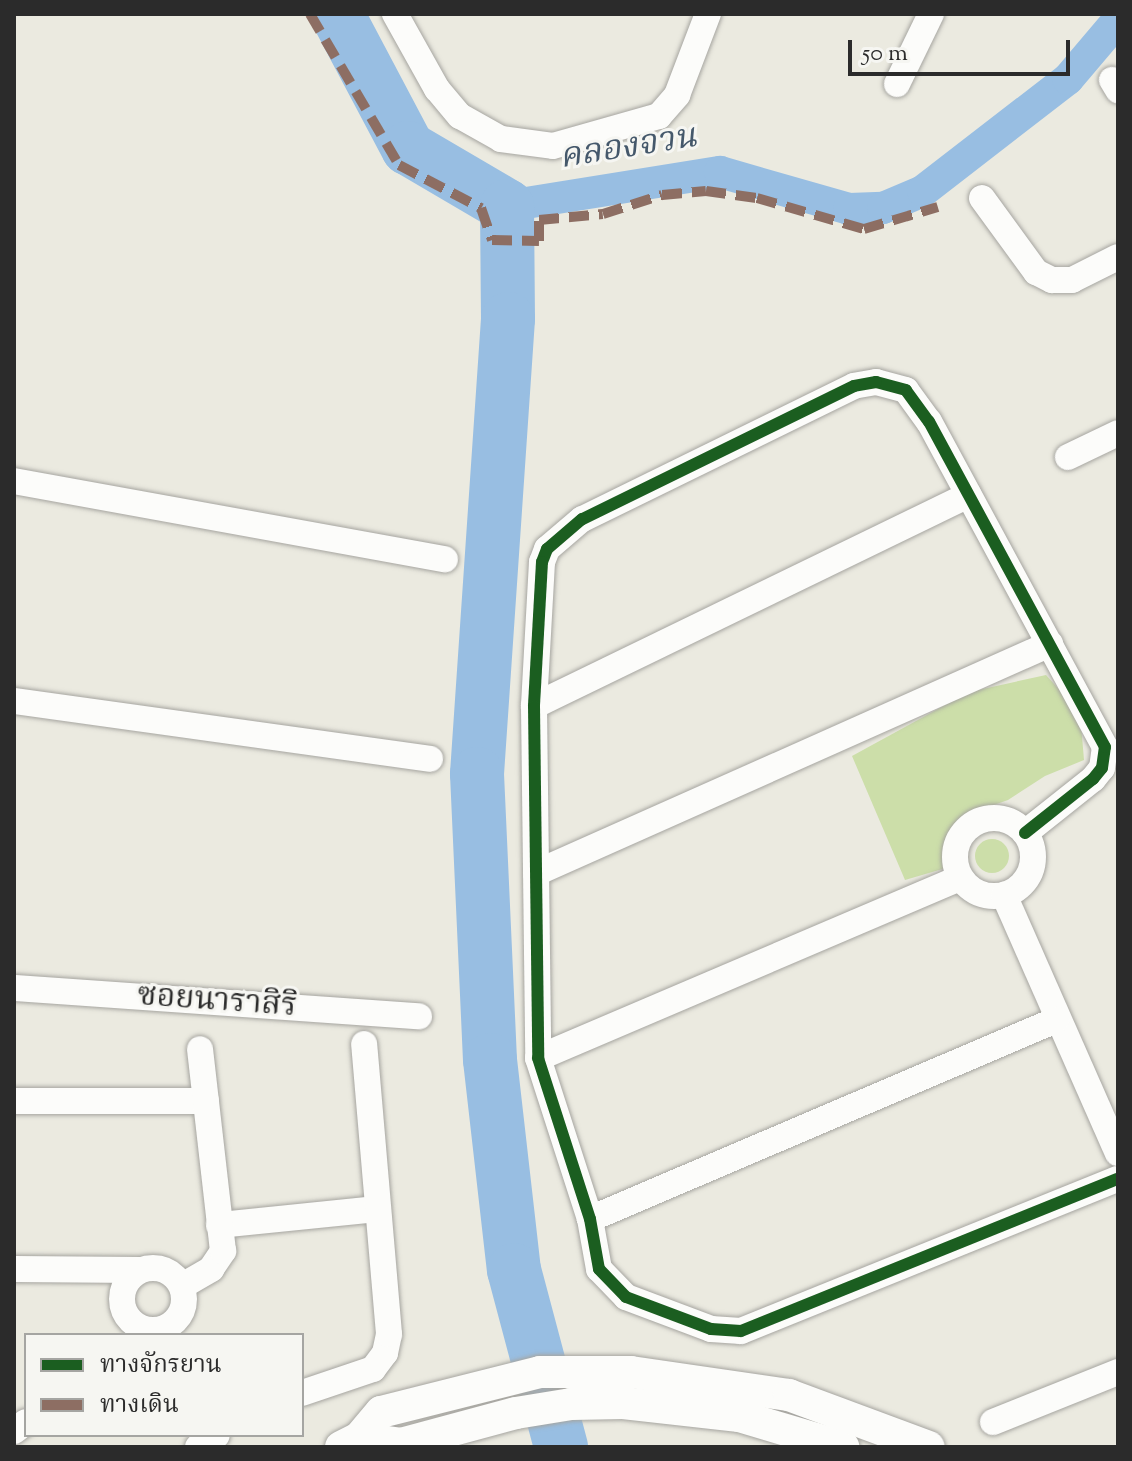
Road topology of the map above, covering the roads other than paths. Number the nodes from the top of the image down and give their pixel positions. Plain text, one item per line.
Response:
1 (395, 14) edge
2 (708, 14) edge
3 (931, 14) edge
4 (897, 84) dead end
5 (982, 198) dead end
6 (1118, 257) edge
7 (1118, 433) edge
8 (1068, 457) dead end
9 (14, 481) edge
10 (969, 495) junction
11 (445, 559) dead end
12 (1050, 644) junction
13 (14, 701) edge
14 (534, 706) junction
15 (430, 759) dead end
16 (1025, 833) junction
17 (536, 873) junction
18 (960, 878) junction
19 (1004, 895) junction
20 (14, 988) edge
21 (419, 1016) dead end
22 (1056, 1020) junction
23 (364, 1044) dead end
24 (200, 1049) dead end
25 (538, 1058) junction
26 (14, 1101) edge
27 (206, 1101) junction
28 (1118, 1153) edge
29 (1118, 1179) edge
30 (376, 1209) junction
31 (590, 1219) junction
32 (219, 1225) junction
33 (14, 1269) edge
34 (140, 1270) junction
35 (182, 1286) junction
36 (139, 1332) edge
37 (1118, 1372) edge
38 (304, 1392) edge
39 (698, 1396) junction
40 (993, 1422) dead end
41 (350, 1443) edge
42 (843, 1447) edge
43 (929, 1447) edge

1 - 2 street
3 - 4 street
5 - 6 street
7 - 8 street
9 - 11 street
10 - 12 street
10 - 14 street
10 - 14 street
12 - 16 street
12 - 17 street
13 - 15 street
14 - 17 street
16 - 18 street
16 - 19 street
17 - 25 street
18 - 19 street
18 - 25 street
19 - 22 street
20 - 21 street, ซอยนาราสิริ
22 - 28 street
22 - 31 street
23 - 30 street
24 - 27 street
25 - 31 street
26 - 27 street
27 - 32 street
29 - 31 street
30 - 32 street
30 - 38 street
32 - 35 street
33 - 34 street
34 - 35 street
34 - 36 street
35 - 36 street
37 - 40 street
39 - 41 street
39 - 42 street
39 - 43 street

